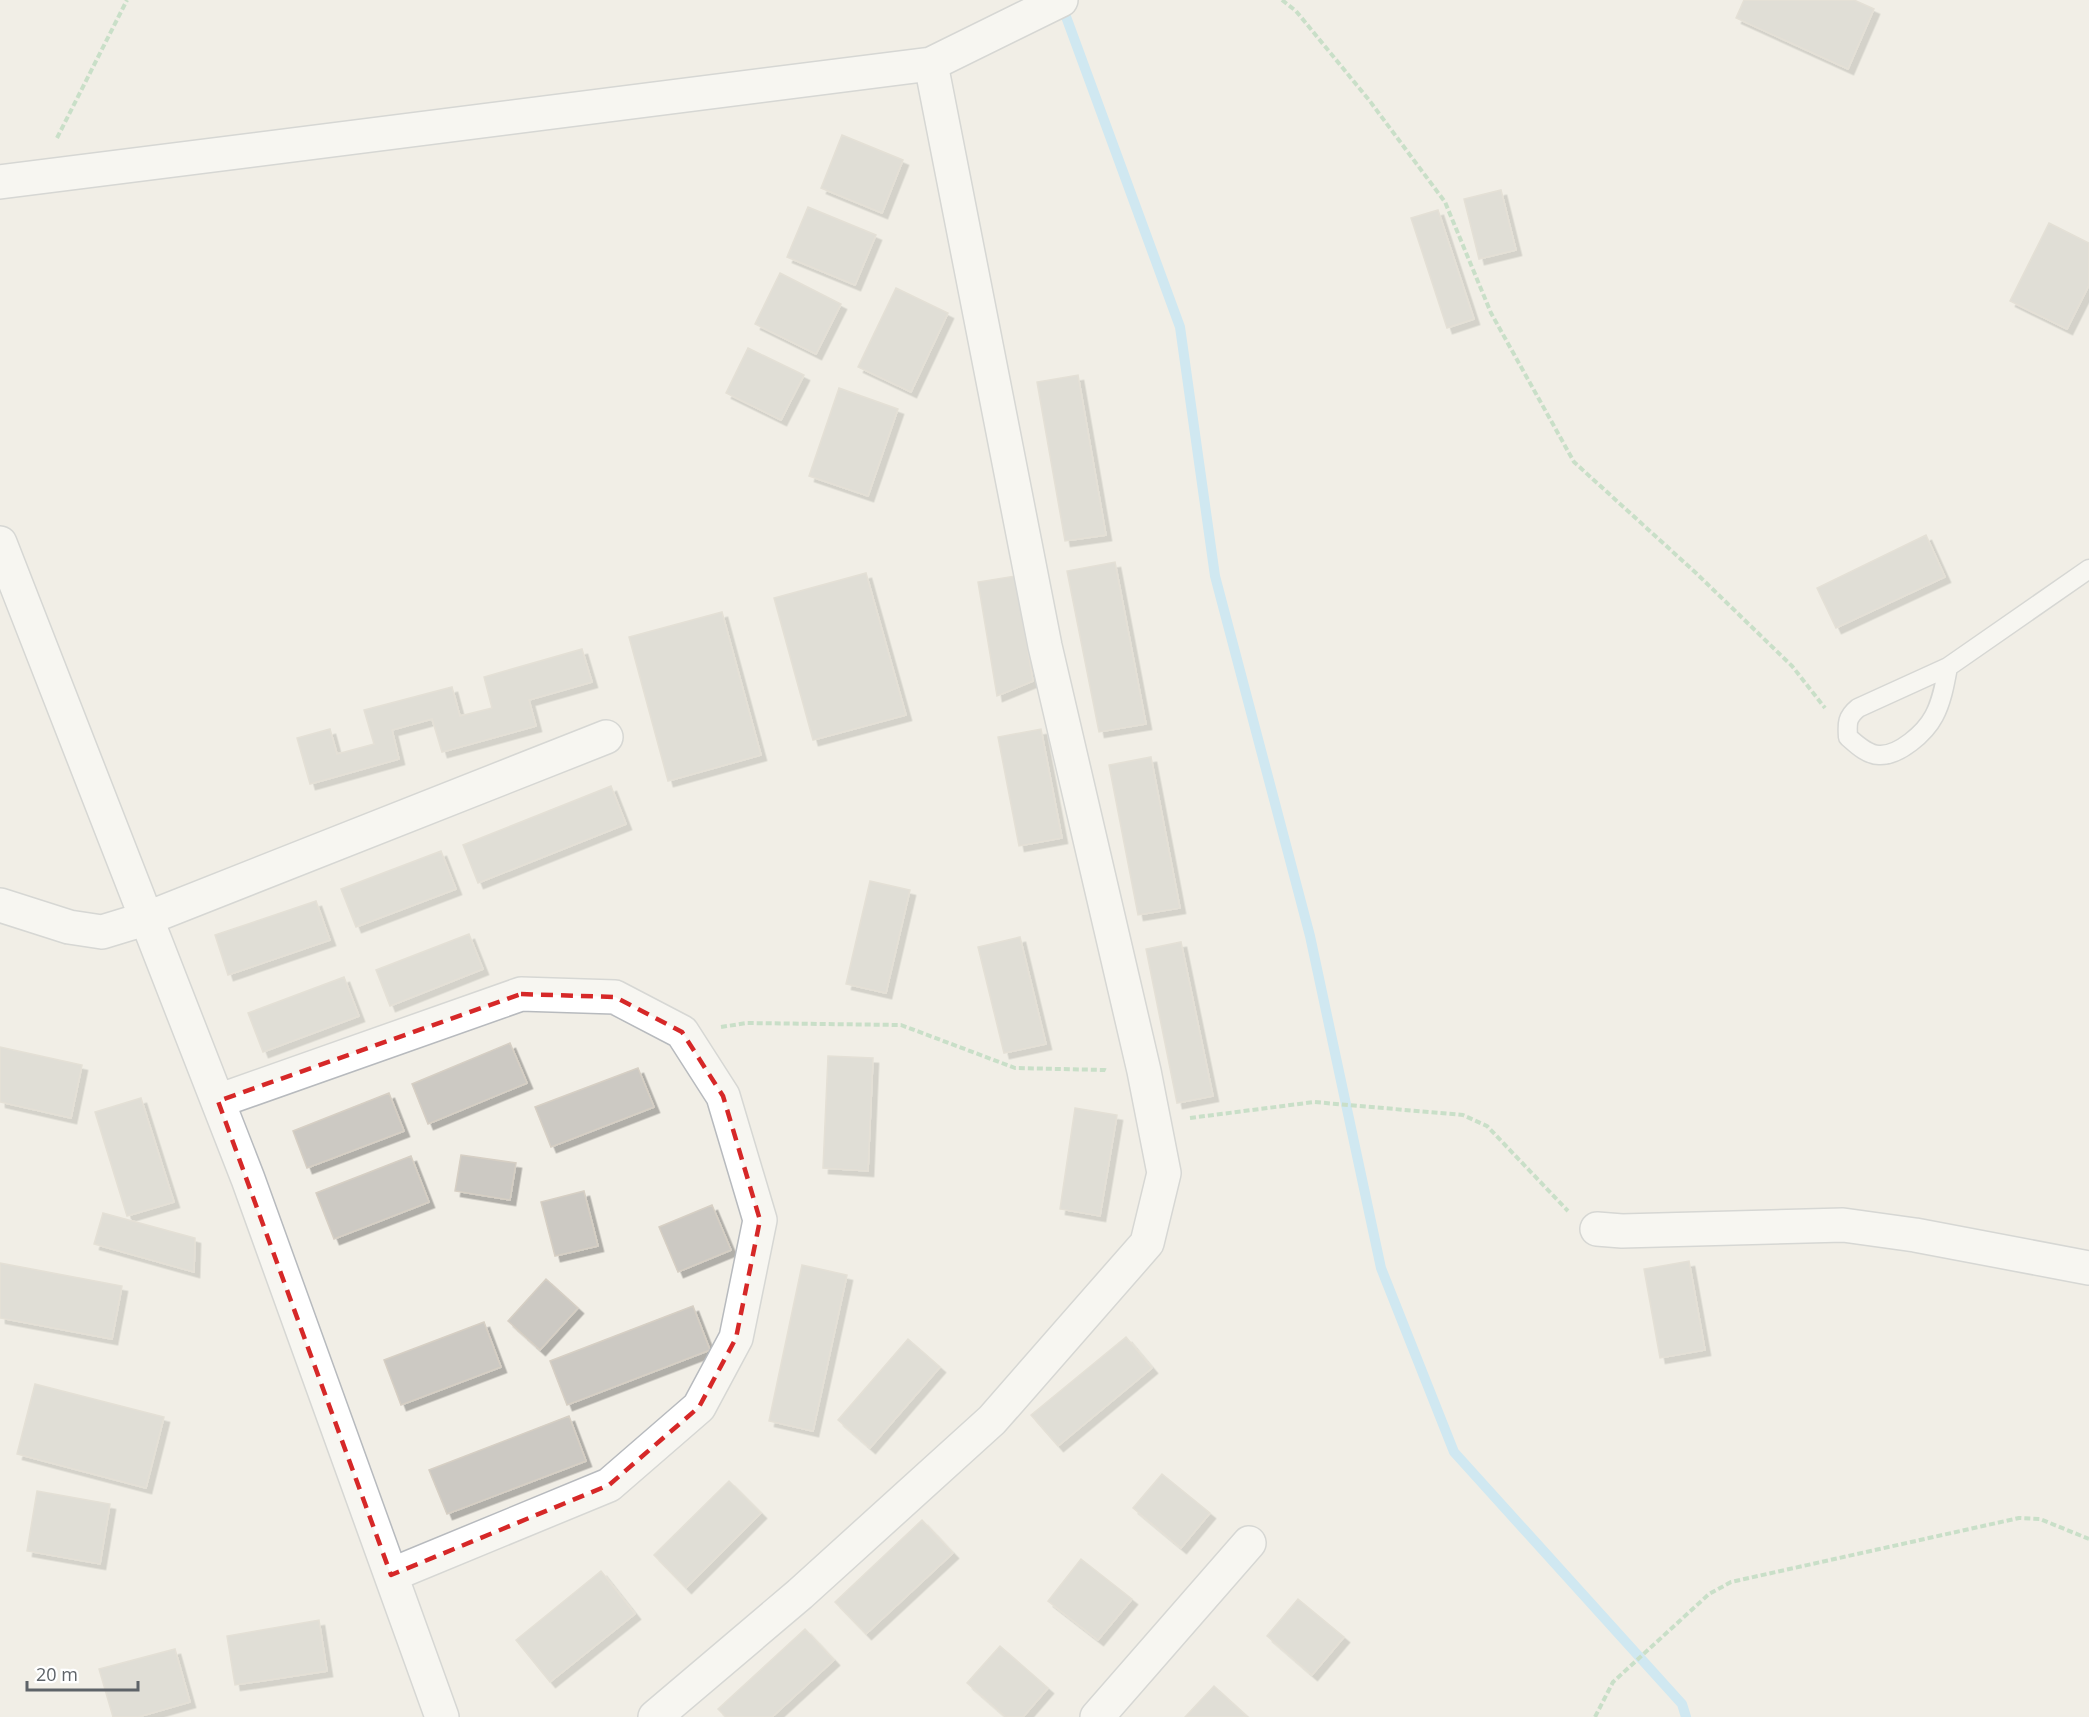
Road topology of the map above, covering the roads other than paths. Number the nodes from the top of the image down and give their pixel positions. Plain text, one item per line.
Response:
1 (1061, 0) edge
2 (931, 64) junction
3 (0, 182) edge
4 (0, 543) edge
5 (2089, 569) edge
6 (1948, 667) junction
7 (606, 737) dead end
8 (0, 905) edge
9 (148, 918) junction
10 (218, 1101) junction
11 (1598, 1229) dead end
12 (2089, 1268) edge
13 (1249, 1543) dead end
14 (391, 1575) junction
15 (442, 1717) edge
16 (655, 1717) edge
17 (1097, 1717) edge

1 - 2 street
2 - 3 street
2 - 16 street
4 - 9 street
5 - 6 lane
6 - 6 lane
7 - 9 street
8 - 9 street
9 - 10 street
10 - 14 street
10 - 14 street
11 - 12 street
13 - 17 street
14 - 15 street

